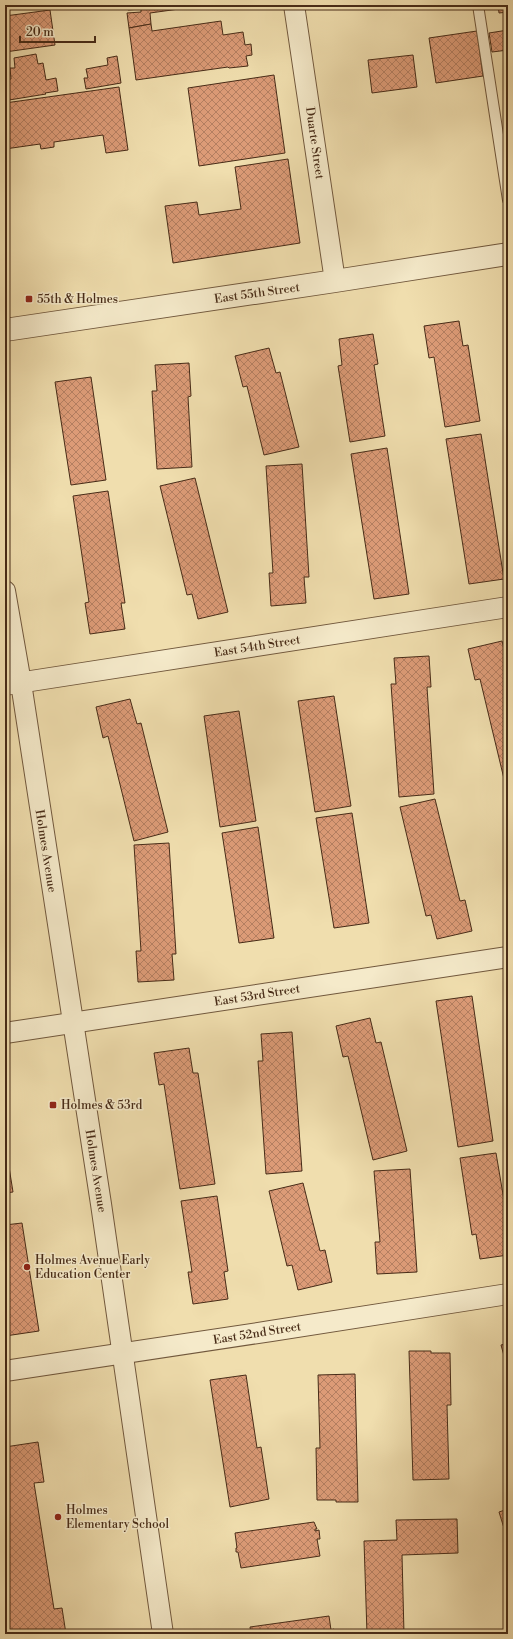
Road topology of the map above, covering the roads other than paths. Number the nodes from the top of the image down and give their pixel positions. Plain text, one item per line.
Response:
1 (294, 5) edge
2 (478, 5) edge
3 (508, 200) edge
4 (508, 254) edge
5 (335, 281) junction
6 (5, 330) edge
7 (5, 591) edge
8 (508, 607) edge
9 (13, 684) edge
10 (508, 957) edge
11 (72, 1023) junction
12 (5, 1033) edge
13 (508, 1294) edge
14 (123, 1353) junction
15 (5, 1371) edge
16 (163, 1634) edge

1 - 5 street, Duarte Street
2 - 3 lane
4 - 5 street, East 55th Street
5 - 6 street, East 55th Street
7 - 9 street, Holmes Avenue
8 - 9 street, East 54th Street
9 - 11 street, Holmes Avenue
10 - 11 street, East 53rd Street
11 - 12 street, East 53rd Street
11 - 14 street, Holmes Avenue
13 - 14 street, East 52nd Street
14 - 15 street, East 52nd Street
14 - 16 street, Holmes Avenue

